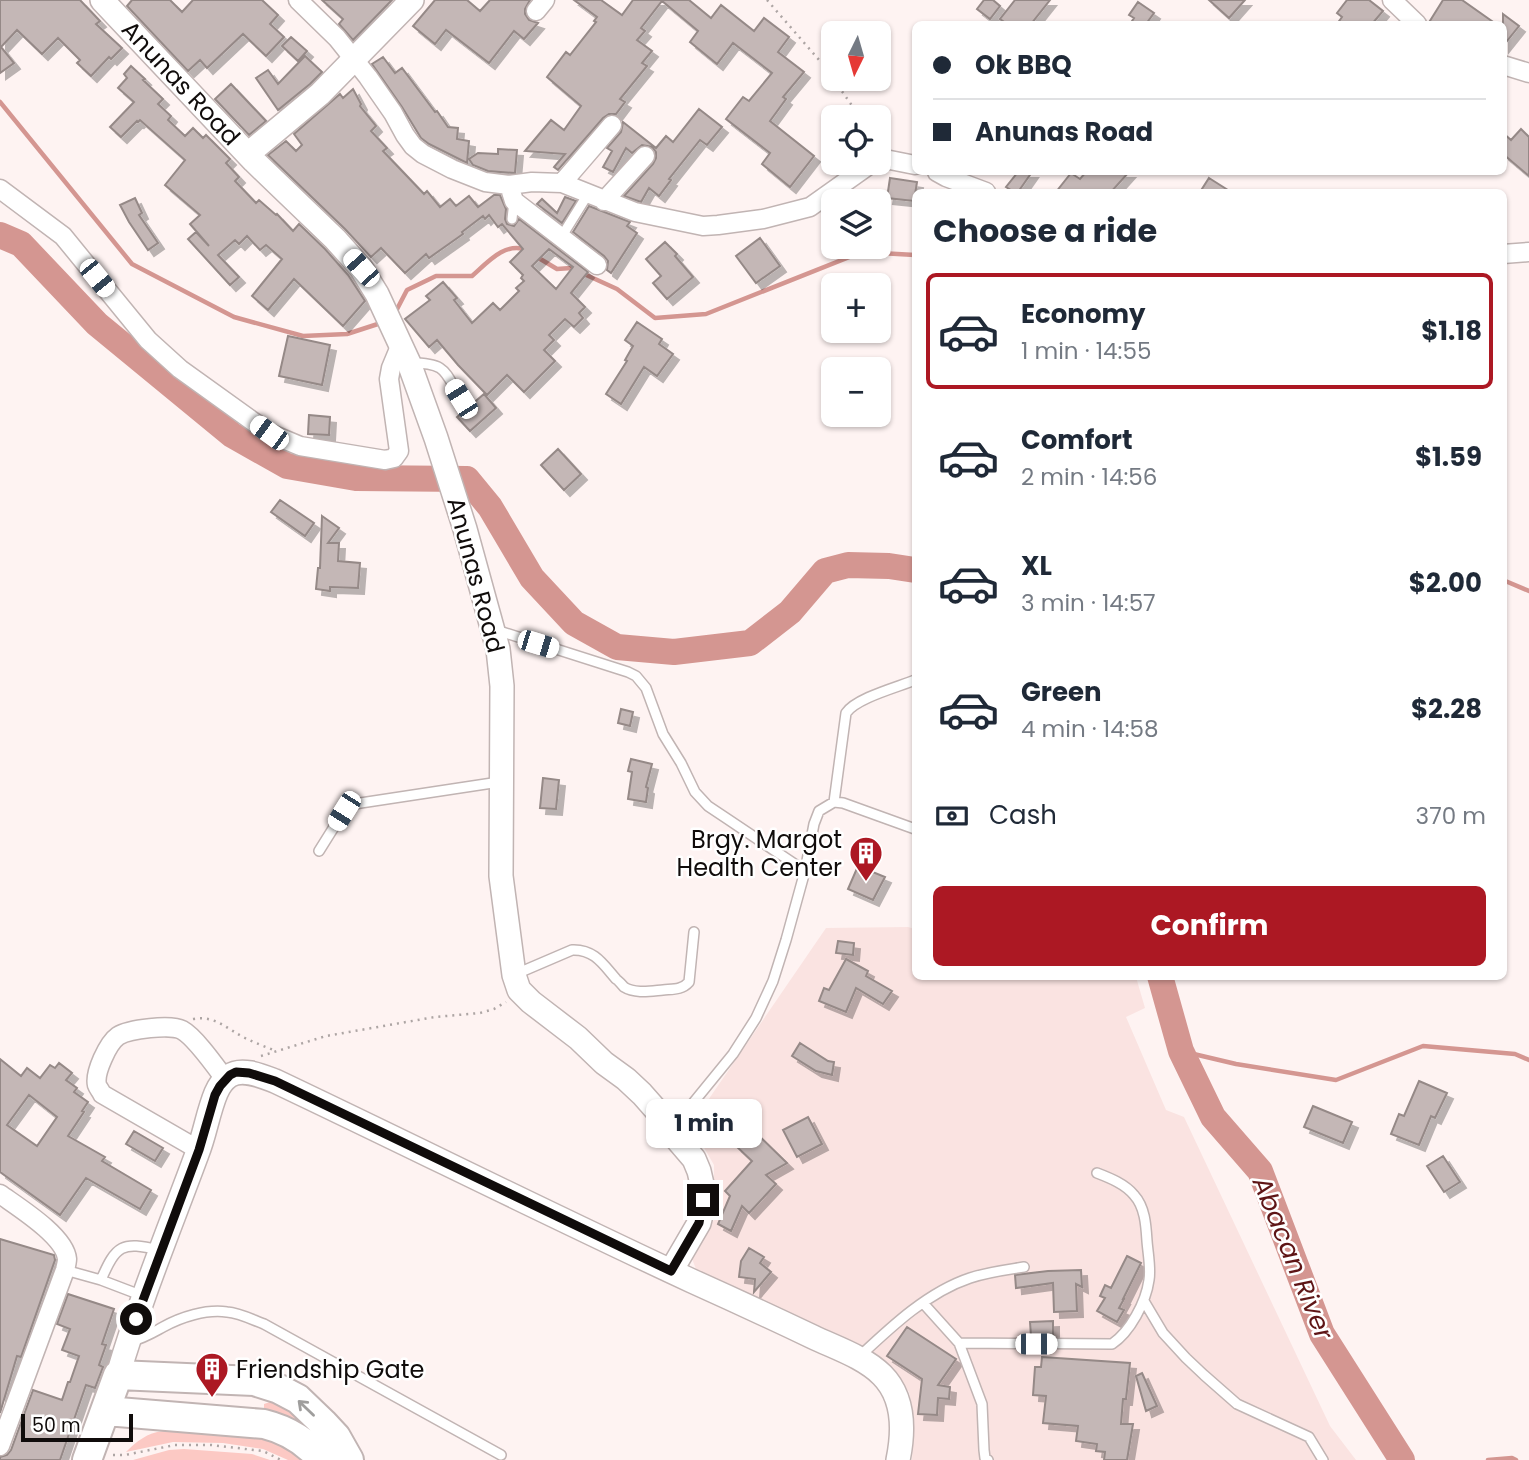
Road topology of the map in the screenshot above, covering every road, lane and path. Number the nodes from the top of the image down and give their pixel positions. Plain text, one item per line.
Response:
1 (102, 0) edge
2 (298, 0) edge
3 (412, 0) edge
4 (768, 0) edge
5 (1392, 0) edge
6 (1414, 21) edge
7 (354, 60) junction
8 (821, 64) edge
9 (1507, 66) edge
10 (1529, 73) edge
11 (612, 125) dead end
12 (248, 154) junction
13 (645, 156) dead end
14 (891, 160) edge
15 (912, 164) edge
16 (854, 175) edge
17 (942, 175) edge
18 (562, 183) junction
19 (0, 189) edge
20 (978, 189) edge
21 (596, 197) junction
22 (511, 201) junction
23 (565, 230) dead end
24 (1529, 252) edge
25 (1507, 254) edge
26 (597, 265) dead end
27 (402, 348) junction
28 (461, 399) dead end
29 (494, 630) junction
30 (912, 681) edge
31 (501, 782) junction
32 (834, 802) junction
33 (912, 829) edge
34 (319, 851) dead end
35 (805, 872) junction
36 (694, 932) dead end
37 (516, 982) junction
38 (181, 1029) junction
39 (276, 1051) junction
40 (231, 1076) junction
41 (670, 1131) junction
42 (199, 1150) junction
43 (1097, 1172) dead end
44 (0, 1194) edge
45 (161, 1251) junction
46 (1024, 1267) dead end
47 (65, 1270) junction
48 (671, 1271) junction
49 (101, 1280) junction
50 (144, 1297) junction
51 (1144, 1301) junction
52 (923, 1303) junction
53 (128, 1342) junction
54 (960, 1343) junction
55 (857, 1358) junction
56 (118, 1375) junction
57 (179, 1378) junction
58 (254, 1381) junction
59 (106, 1411) junction
60 (176, 1416) junction
61 (247, 1422) junction
62 (0, 1446) edge
63 (501, 1455) dead end
64 (88, 1457) edge
65 (281, 1460) edge
66 (322, 1460) edge
67 (349, 1460) edge
68 (898, 1460) edge
69 (988, 1460) edge
70 (1323, 1460) edge

1 - 12 street, Anunas Road
2 - 7 street
3 - 7 street
4 - 8 path
5 - 6 street
7 - 12 street
7 - 22 street
9 - 10 street
11 - 18 street
12 - 27 street, Anunas Road
13 - 21 street
14 - 15 street
16 - 21 street
17 - 20 street
18 - 21 street
18 - 22 street
19 - 27 street
21 - 23 lane
22 - 26 street
24 - 25 street
27 - 28 lane
27 - 29 street, Anunas Road
29 - 31 street, Anunas Road
29 - 35 lane
30 - 32 lane
31 - 34 lane
31 - 37 street, Anunas Road
32 - 33 lane
32 - 35 lane
35 - 41 lane
36 - 37 lane
37 - 39 path
37 - 41 street
38 - 39 path
38 - 40 street
38 - 42 street
39 - 40 path
40 - 42 street
40 - 48 street
41 - 48 street
42 - 45 street
43 - 51 lane
44 - 47 street
45 - 49 lane
45 - 50 street
46 - 52 lane
47 - 49 lane
47 - 62 street
48 - 55 street
49 - 50 lane
50 - 53 street
51 - 54 lane
51 - 70 lane
52 - 54 lane
52 - 55 lane
53 - 56 street
53 - 63 lane
54 - 69 lane
55 - 68 street
56 - 57 main road
56 - 59 main road
57 - 58 main road
57 - 60 main road
58 - 61 main road
67 -> 58 main road
59 - 60 main road
59 - 64 main road
60 - 61 main road
61 - 66 main road
64 - 65 path

